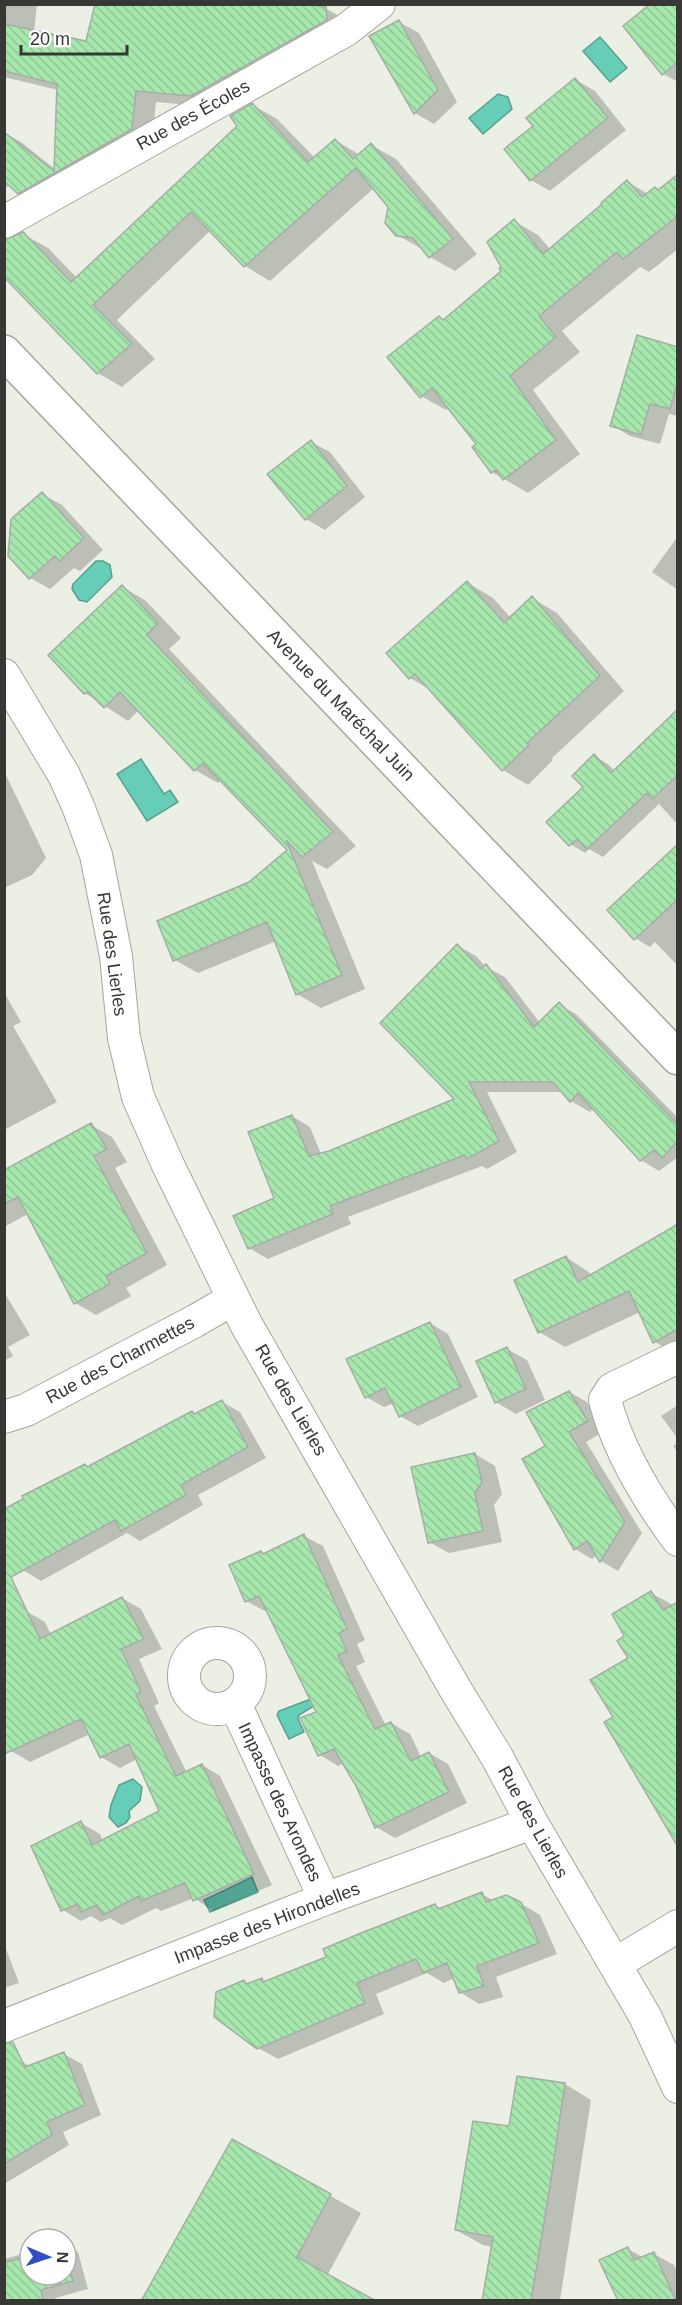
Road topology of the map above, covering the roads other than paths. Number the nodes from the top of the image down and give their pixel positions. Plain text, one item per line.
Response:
1 (379, 4) edge
2 (4, 222) edge
3 (4, 352) edge
4 (4, 675) edge
5 (678, 1058) edge
6 (233, 1299) junction
7 (678, 1358) edge
8 (4, 1417) edge
9 (678, 1540) edge
10 (235, 1704) dead end
11 (532, 1823) junction
12 (325, 1899) junction
13 (678, 1926) edge
14 (615, 1964) junction
15 (4, 2026) edge
16 (678, 2087) edge

1 - 2 street, Rue des Écoles
3 - 5 main road, Avenue du Maréchal Juin
4 - 6 street, Rue des Lierles
6 - 8 street, Rue des Charmettes
6 - 11 street, Rue des Lierles
7 - 9 street
10 - 12 street, Impasse des Arondes
11 - 12 street, Impasse des Hirondelles
11 - 14 street, Rue des Lierles
12 - 15 street, Impasse des Hirondelles
13 - 14 street
14 - 16 street, Rue des Lierles

